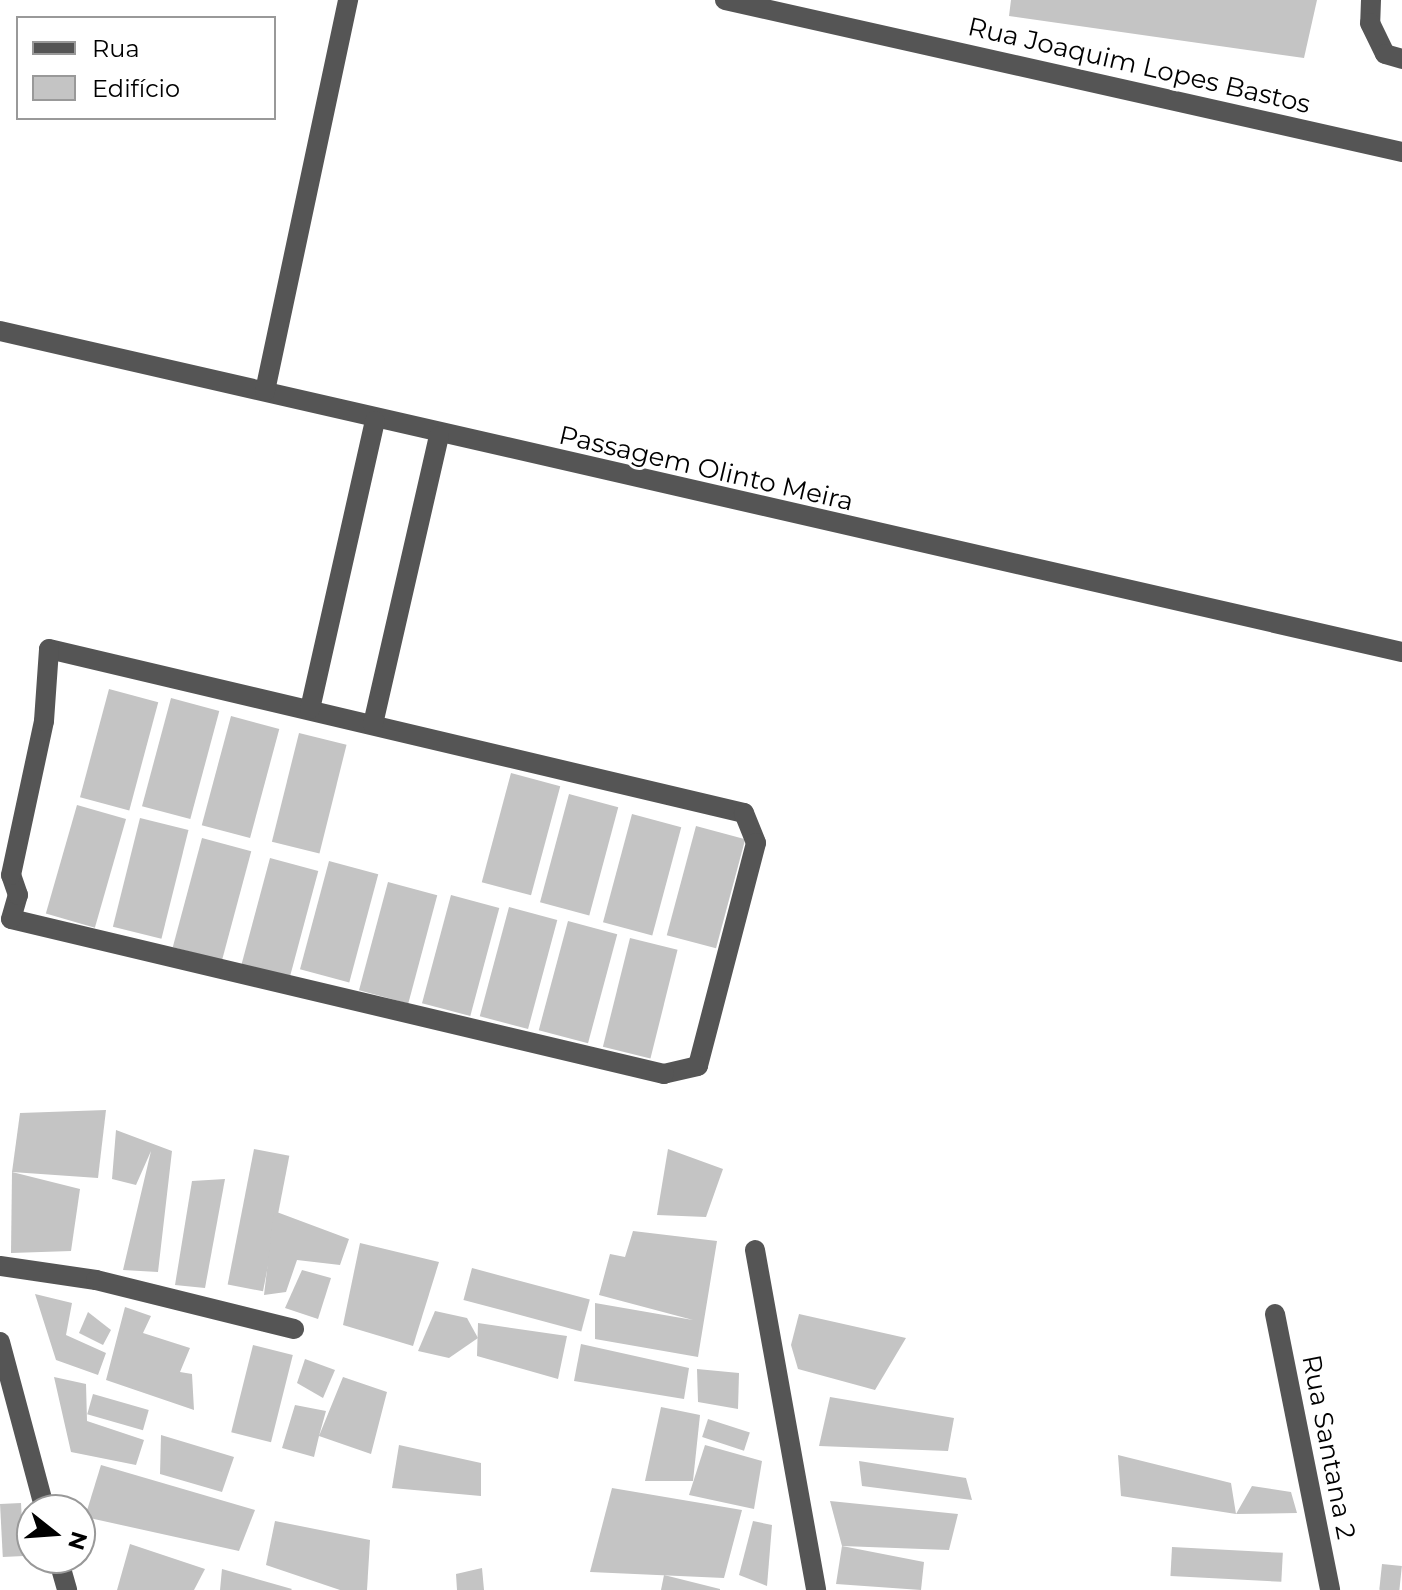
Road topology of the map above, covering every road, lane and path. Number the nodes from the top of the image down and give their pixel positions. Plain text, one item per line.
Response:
1 (348, 0) edge
2 (725, 0) edge
3 (1371, 0) edge
4 (1402, 59) edge
5 (1402, 152) edge
6 (0, 331) edge
7 (265, 391) junction
8 (375, 421) junction
9 (439, 436) junction
10 (1402, 652) edge
11 (310, 709) junction
12 (373, 724) junction
13 (755, 1250) dead end
14 (0, 1266) edge
15 (1275, 1314) dead end
16 (294, 1329) dead end
17 (0, 1342) edge
18 (41, 1494) edge
19 (816, 1590) edge
20 (1330, 1590) edge

1 - 7 street
2 - 5 street, Rua Joaquim Lopes Bastos
3 - 4 street
6 - 7 street, Passagem Olinto Meira
7 - 8 street, Passagem Olinto Meira
8 - 9 street, Passagem Olinto Meira
8 - 11 street
9 - 10 street, Passagem Olinto Meira
9 - 12 street
11 - 12 street
11 - 12 street
13 - 19 street
14 - 16 street
15 - 20 street, Rua Santana 2
17 - 18 street

